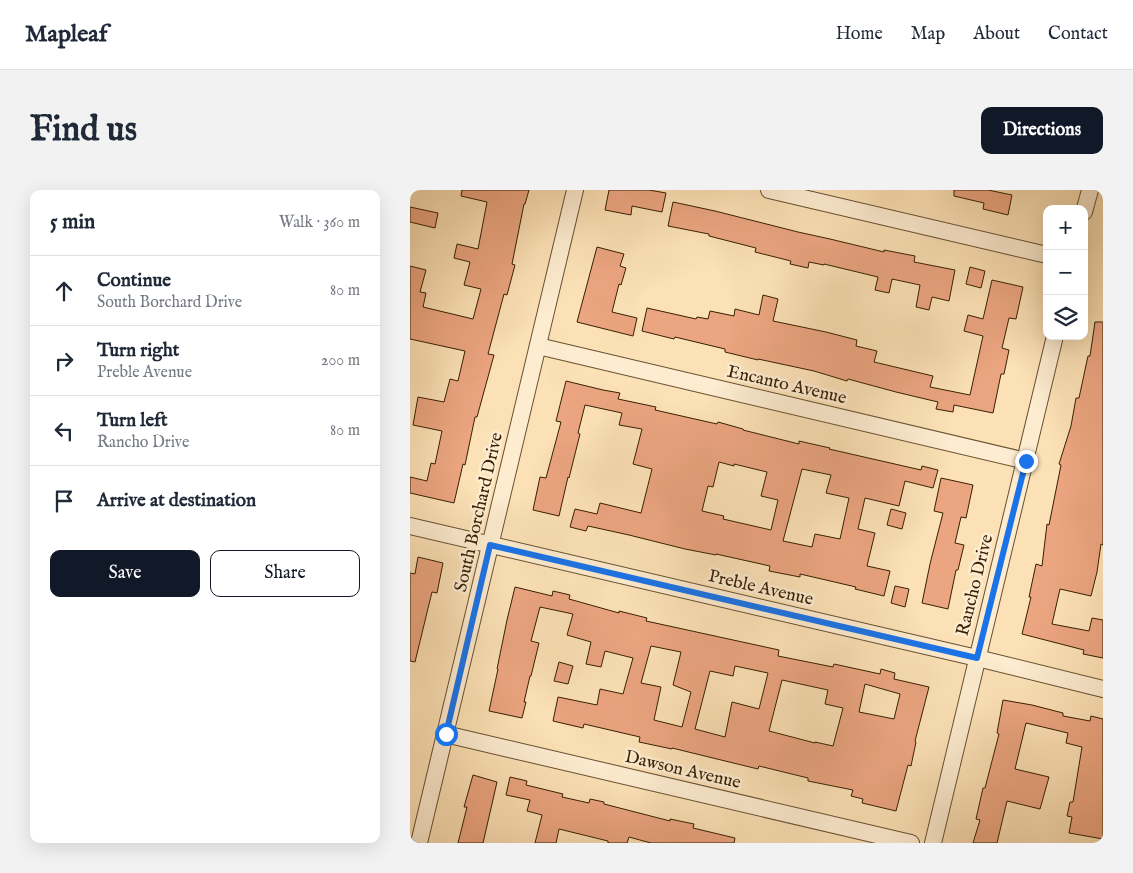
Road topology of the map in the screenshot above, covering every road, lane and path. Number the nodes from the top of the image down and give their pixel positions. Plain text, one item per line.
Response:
1 (575, 190) edge
2 (769, 190) edge
3 (1090, 190) edge
4 (1086, 205) edge
5 (1043, 254) edge
6 (1054, 340) edge
7 (538, 346) junction
8 (1026, 461) junction
9 (410, 526) edge
10 (490, 545) junction
11 (977, 658) junction
12 (1103, 689) edge
13 (446, 734) junction
14 (419, 843) edge
15 (910, 843) edge
16 (933, 843) edge

1 - 7 street, South Borchard Drive
2 - 5 street
3 - 4 street
6 - 8 street, Rancho Drive
7 - 8 street, Encanto Avenue
7 - 10 street, South Borchard Drive
8 - 11 street, Rancho Drive
9 - 10 street, Preble Avenue
10 - 11 street, Preble Avenue
10 - 13 street, South Borchard Drive
11 - 12 street, Preble Avenue
11 - 16 street, Rancho Drive
13 - 14 street, South Borchard Drive
13 - 15 street, Dawson Avenue

